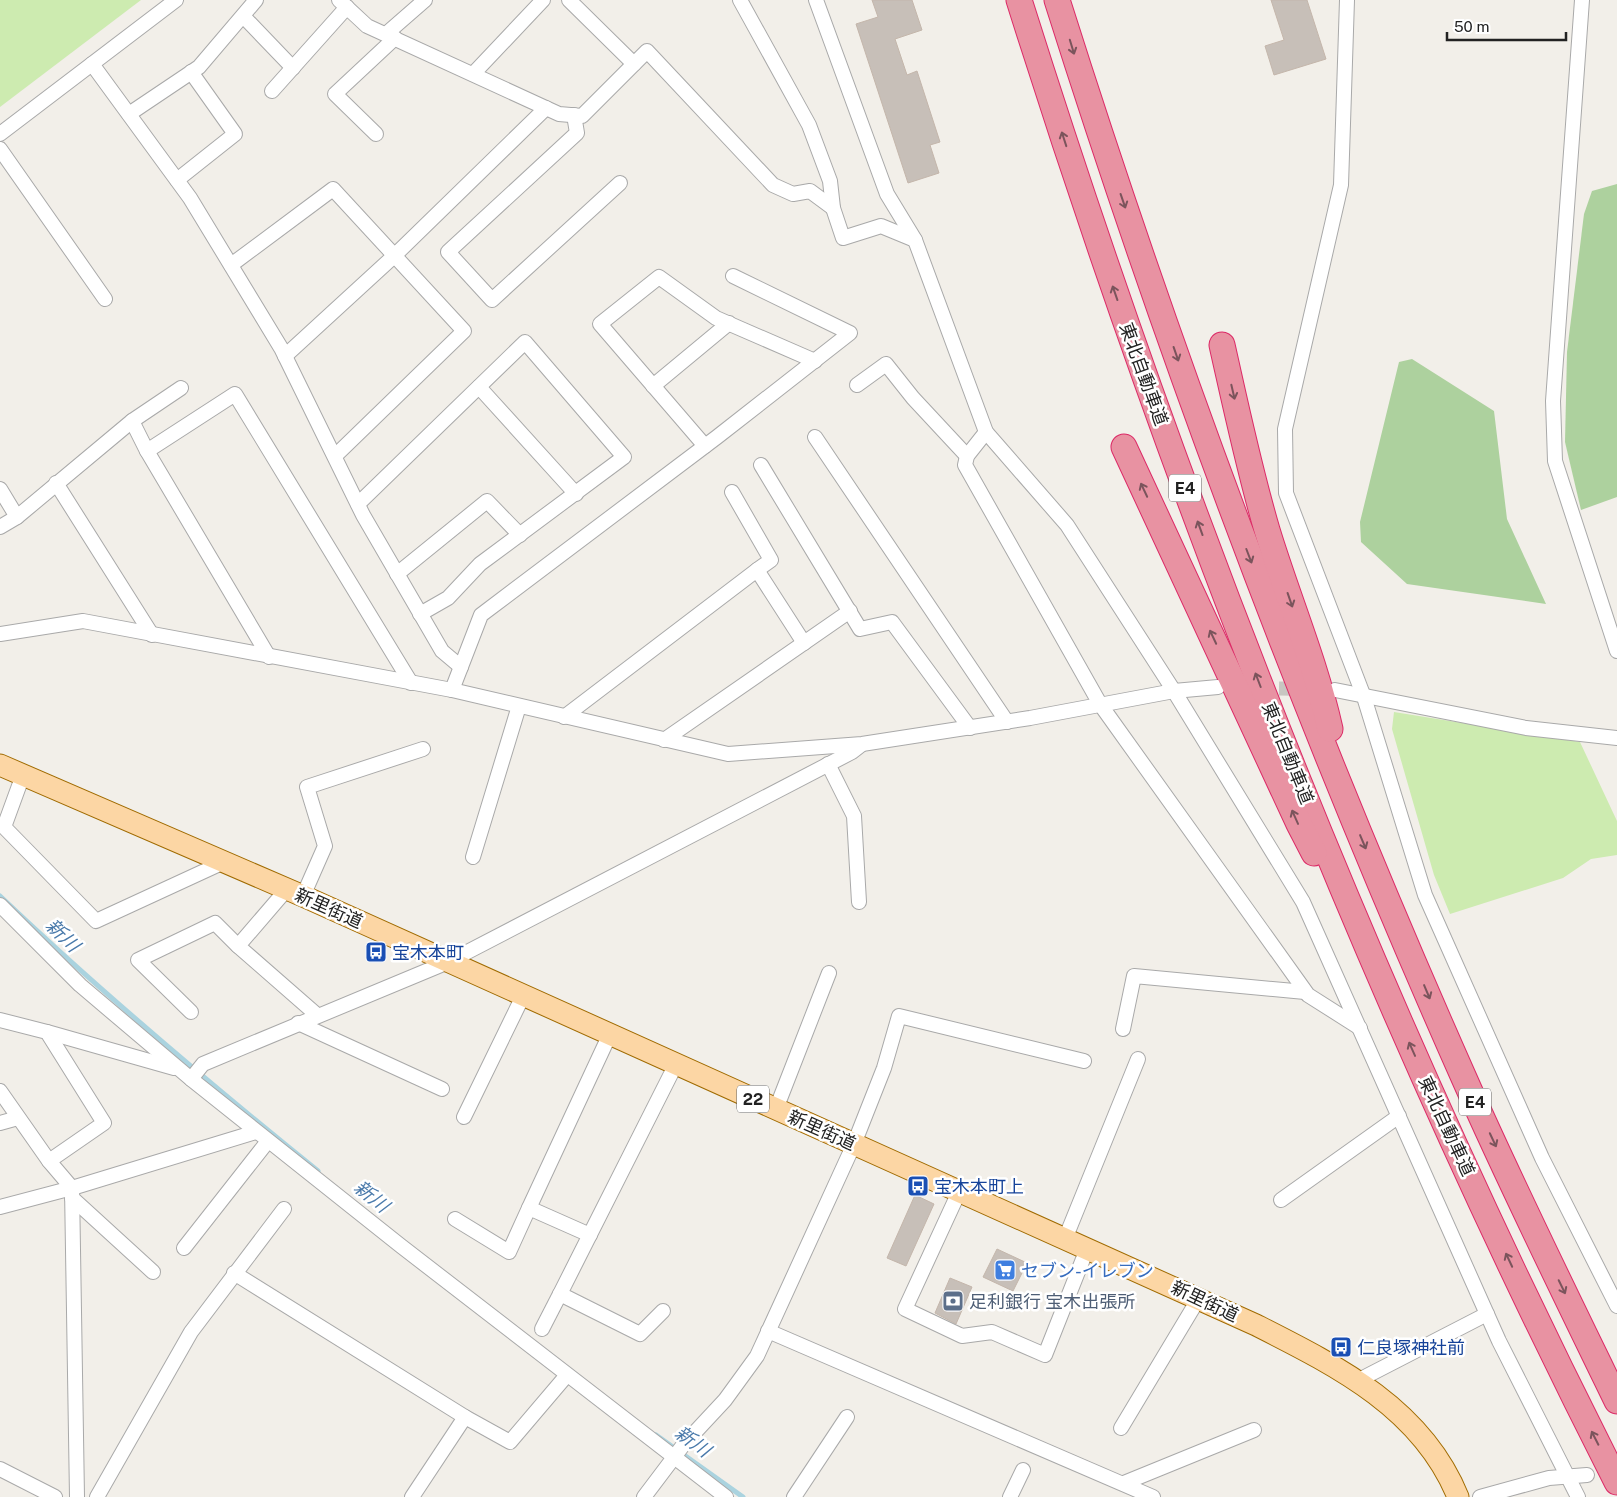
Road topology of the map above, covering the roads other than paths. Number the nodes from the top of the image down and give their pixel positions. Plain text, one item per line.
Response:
1 (176, 0) edge
2 (256, 0) edge
3 (425, 0) edge
4 (543, 0) edge
5 (569, 0) edge
6 (740, 0) edge
7 (816, 0) edge
8 (1019, 0) edge
9 (1057, 0) edge
10 (1347, 0) edge
11 (1582, 0) edge
12 (343, 4) edge
13 (244, 16) junction
14 (390, 36) junction
15 (92, 64) junction
16 (634, 64) junction
17 (293, 68) junction
18 (191, 72) junction
19 (473, 74) junction
20 (272, 91) dead end
21 (546, 108) junction
22 (129, 114) junction
23 (574, 115) junction
24 (0, 134) edge
25 (376, 134) dead end
26 (0, 149) edge
27 (177, 180) junction
28 (620, 183) dead end
29 (833, 208) junction
30 (915, 240) junction
31 (394, 256) junction
32 (231, 265) junction
33 (733, 276) dead end
34 (106, 299) dead end
35 (729, 323) junction
36 (1222, 345) dead end
37 (285, 356) junction
38 (815, 360) junction
39 (857, 385) dead end
40 (653, 386) junction
41 (479, 387) junction
42 (181, 388) dead end
43 (132, 421) junction
44 (986, 432) junction
45 (815, 437) dead end
46 (705, 446) junction
47 (1124, 447) dead end
48 (147, 451) junction
49 (335, 456) junction
50 (967, 456) junction
51 (762, 465) dead end
52 (56, 483) junction
53 (0, 489) edge
54 (732, 492) dead end
55 (576, 494) junction
56 (358, 504) junction
57 (17, 517) junction
58 (0, 527) edge
59 (520, 535) junction
60 (757, 570) junction
61 (397, 574) junction
62 (850, 611) junction
63 (420, 614) junction
64 (0, 634) edge
65 (152, 635) junction
66 (804, 643) junction
67 (1617, 651) edge
68 (269, 657) junction
69 (461, 667) junction
70 (411, 682) junction
71 (1218, 687) dead end
72 (452, 690) junction
73 (1334, 690) dead end
74 (1174, 692) junction
75 (1364, 697) junction
76 (1100, 704) junction
77 (519, 706) junction
78 (564, 717) junction
79 (1007, 722) junction
80 (970, 728) junction
81 (1617, 738) edge
82 (664, 740) junction
83 (862, 744) junction
84 (423, 749) dead end
85 (828, 764) junction
86 (0, 766) edge
87 (23, 775) junction
88 (1344, 797) junction
89 (472, 857) dead end
90 (224, 862) junction
91 (295, 893) junction
92 (859, 902) dead end
93 (0, 905) edge
94 (238, 946) junction
95 (448, 962) junction
96 (1376, 968) junction
97 (829, 973) dead end
98 (1305, 992) junction
99 (523, 996) junction
100 (191, 1012) dead end
101 (316, 1015) junction
102 (0, 1020) edge
103 (298, 1023) junction
104 (1360, 1028) junction
105 (1123, 1029) dead end
106 (47, 1032) junction
107 (610, 1034) junction
108 (1138, 1059) dead end
109 (1084, 1061) dead end
110 (676, 1064) junction
111 (179, 1069) junction
112 (191, 1079) junction
113 (442, 1088) dead end
114 (0, 1091) edge
115 (776, 1109) junction
116 (1399, 1116) junction
117 (464, 1117) dead end
118 (18, 1118) junction
119 (0, 1123) edge
120 (256, 1132) junction
121 (268, 1141) junction
122 (854, 1144) junction
123 (49, 1161) junction
124 (959, 1192) junction
125 (72, 1193) junction
126 (1281, 1200) dead end
127 (0, 1207) edge
128 (529, 1208) junction
129 (284, 1209) dead end
130 (455, 1219) dead end
131 (590, 1235) junction
132 (1064, 1239) junction
133 (184, 1248) dead end
134 (1087, 1249) junction
135 (153, 1272) dead end
136 (234, 1273) junction
137 (560, 1294) junction
138 (1199, 1298) junction
139 (1617, 1306) edge
140 (663, 1311) dead end
141 (1487, 1314) junction
142 (542, 1329) dead end
143 (768, 1331) junction
144 (567, 1375) junction
145 (1357, 1381) junction
146 (1617, 1401) edge
147 (465, 1417) junction
148 (847, 1417) dead end
149 (1121, 1428) dead end
150 (1254, 1430) dead end
151 (673, 1458) junction
152 (0, 1469) edge
153 (1023, 1470) dead end
154 (1587, 1475) dead end
155 (1568, 1478) junction
156 (1617, 1482) edge
157 (1124, 1483) junction
158 (55, 1497) edge
159 (77, 1497) edge
160 (97, 1497) edge
161 (412, 1497) edge
162 (644, 1497) edge
163 (726, 1497) edge
164 (794, 1497) edge
165 (1010, 1497) edge
166 (1153, 1497) edge
167 (1458, 1497) edge
168 (1480, 1497) edge
169 (1578, 1497) edge

1 - 15 street
2 - 13 street
3 - 14 street
4 - 19 street
5 - 16 street
6 - 29 street
7 - 30 street
96 -> 8 highway, 東北自動車道 / E4
9 -> 88 highway, 東北自動車道 / E4
10 - 75 street
11 - 67 street
12 - 14 street
12 - 17 street
13 - 17 street
13 - 18 street
14 - 19 street
14 - 25 street
15 - 22 street
15 - 24 street
16 - 23 street
16 - 29 street
17 - 20 street
18 - 22 street
18 - 27 street
19 - 21 street
21 - 23 street
21 - 31 street
22 - 27 street
23 - 28 street
26 - 34 street
27 - 32 street
29 - 30 street
30 - 44 street
31 - 32 street
31 - 37 street
31 - 49 street
32 - 37 street
33 - 38 street
35 - 38 street
35 - 40 street
35 - 40 street
36 -> 88 highway
37 - 49 street
38 - 46 street
39 - 50 street
40 - 46 street
41 - 55 street
41 - 55 street
41 - 56 street
42 - 43 street
43 - 48 street
43 - 52 street
44 - 50 street
44 - 74 street
45 - 79 street
46 - 69 street
96 -> 47 highway
48 - 68 street
48 - 70 street
49 - 56 street
50 - 76 street
51 - 62 street
52 - 57 street
52 - 65 street
53 - 57 street
54 - 60 street
55 - 59 street
56 - 61 street
57 - 58 street
59 - 61 street
59 - 63 street
60 - 66 street
60 - 78 street
61 - 63 street
62 - 66 street
62 - 80 street
63 - 69 street
64 - 65 street
65 - 68 street
66 - 82 street
68 - 70 street
69 - 72 street
70 - 72 street
71 - 74 street
72 - 77 street
73 - 75 street
74 - 76 street
74 - 104 street
75 - 81 street
75 - 139 street
76 - 79 street
76 - 98 street
77 - 78 street
77 - 89 street
78 - 82 street
79 - 80 street
80 - 83 street
82 - 83 street
83 - 85 street
84 - 91 street
85 - 92 street
85 - 95 street
86 - 87 main road, 新里街道 / 22
87 - 90 main road, 新里街道 / 22
87 - 90 street
88 -> 146 highway, 東北自動車道 / E4
90 - 91 main road, 新里街道 / 22
91 - 94 street
91 - 95 main road, 新里街道 / 22
93 - 111 street
94 - 100 street
94 - 101 street
95 - 99 main road, 新里街道 / 22
95 - 101 street
156 -> 96 highway, 東北自動車道 / E4
97 - 115 street
98 - 104 street
98 - 105 street
99 - 107 main road, 新里街道 / 22
99 - 117 street
101 - 103 street
102 - 106 street
103 - 112 street
103 - 113 street
104 - 116 street
106 - 111 street
106 - 123 street
107 - 110 main road, 新里街道 / 22
107 - 128 street
108 - 132 street
109 - 122 street
110 - 115 main road, 新里街道 / 22
110 - 131 street
111 - 112 street
112 - 120 street
114 - 118 street
115 - 122 main road, 新里街道 / 22
116 - 126 street
116 - 141 street
118 - 119 street
118 - 123 street
120 - 121 street
120 - 125 street
121 - 133 street
121 - 144 street
122 - 124 main road, 新里街道 / 22
122 - 143 street
123 - 125 street
124 - 132 main road, 新里街道 / 22
124 - 134 street
125 - 127 street
125 - 135 street
125 - 159 street
128 - 130 street
128 - 131 street
129 - 136 street
131 - 137 street
132 - 134 main road, 新里街道 / 22
134 - 138 main road, 新里街道 / 22
136 - 147 street
136 - 160 street
137 - 140 street
137 - 142 street
138 - 145 main road, 新里街道 / 22
138 - 149 street
141 - 145 street
141 - 155 street
143 - 151 street
143 - 157 street
144 - 147 street
144 - 151 street
145 - 167 main road, 新里街道 / 22
147 - 161 street
148 - 164 street
150 - 157 street
151 - 162 street
151 - 163 street
152 - 158 street
153 - 165 street
154 - 155 street
155 - 168 street
155 - 169 street
157 - 166 street

